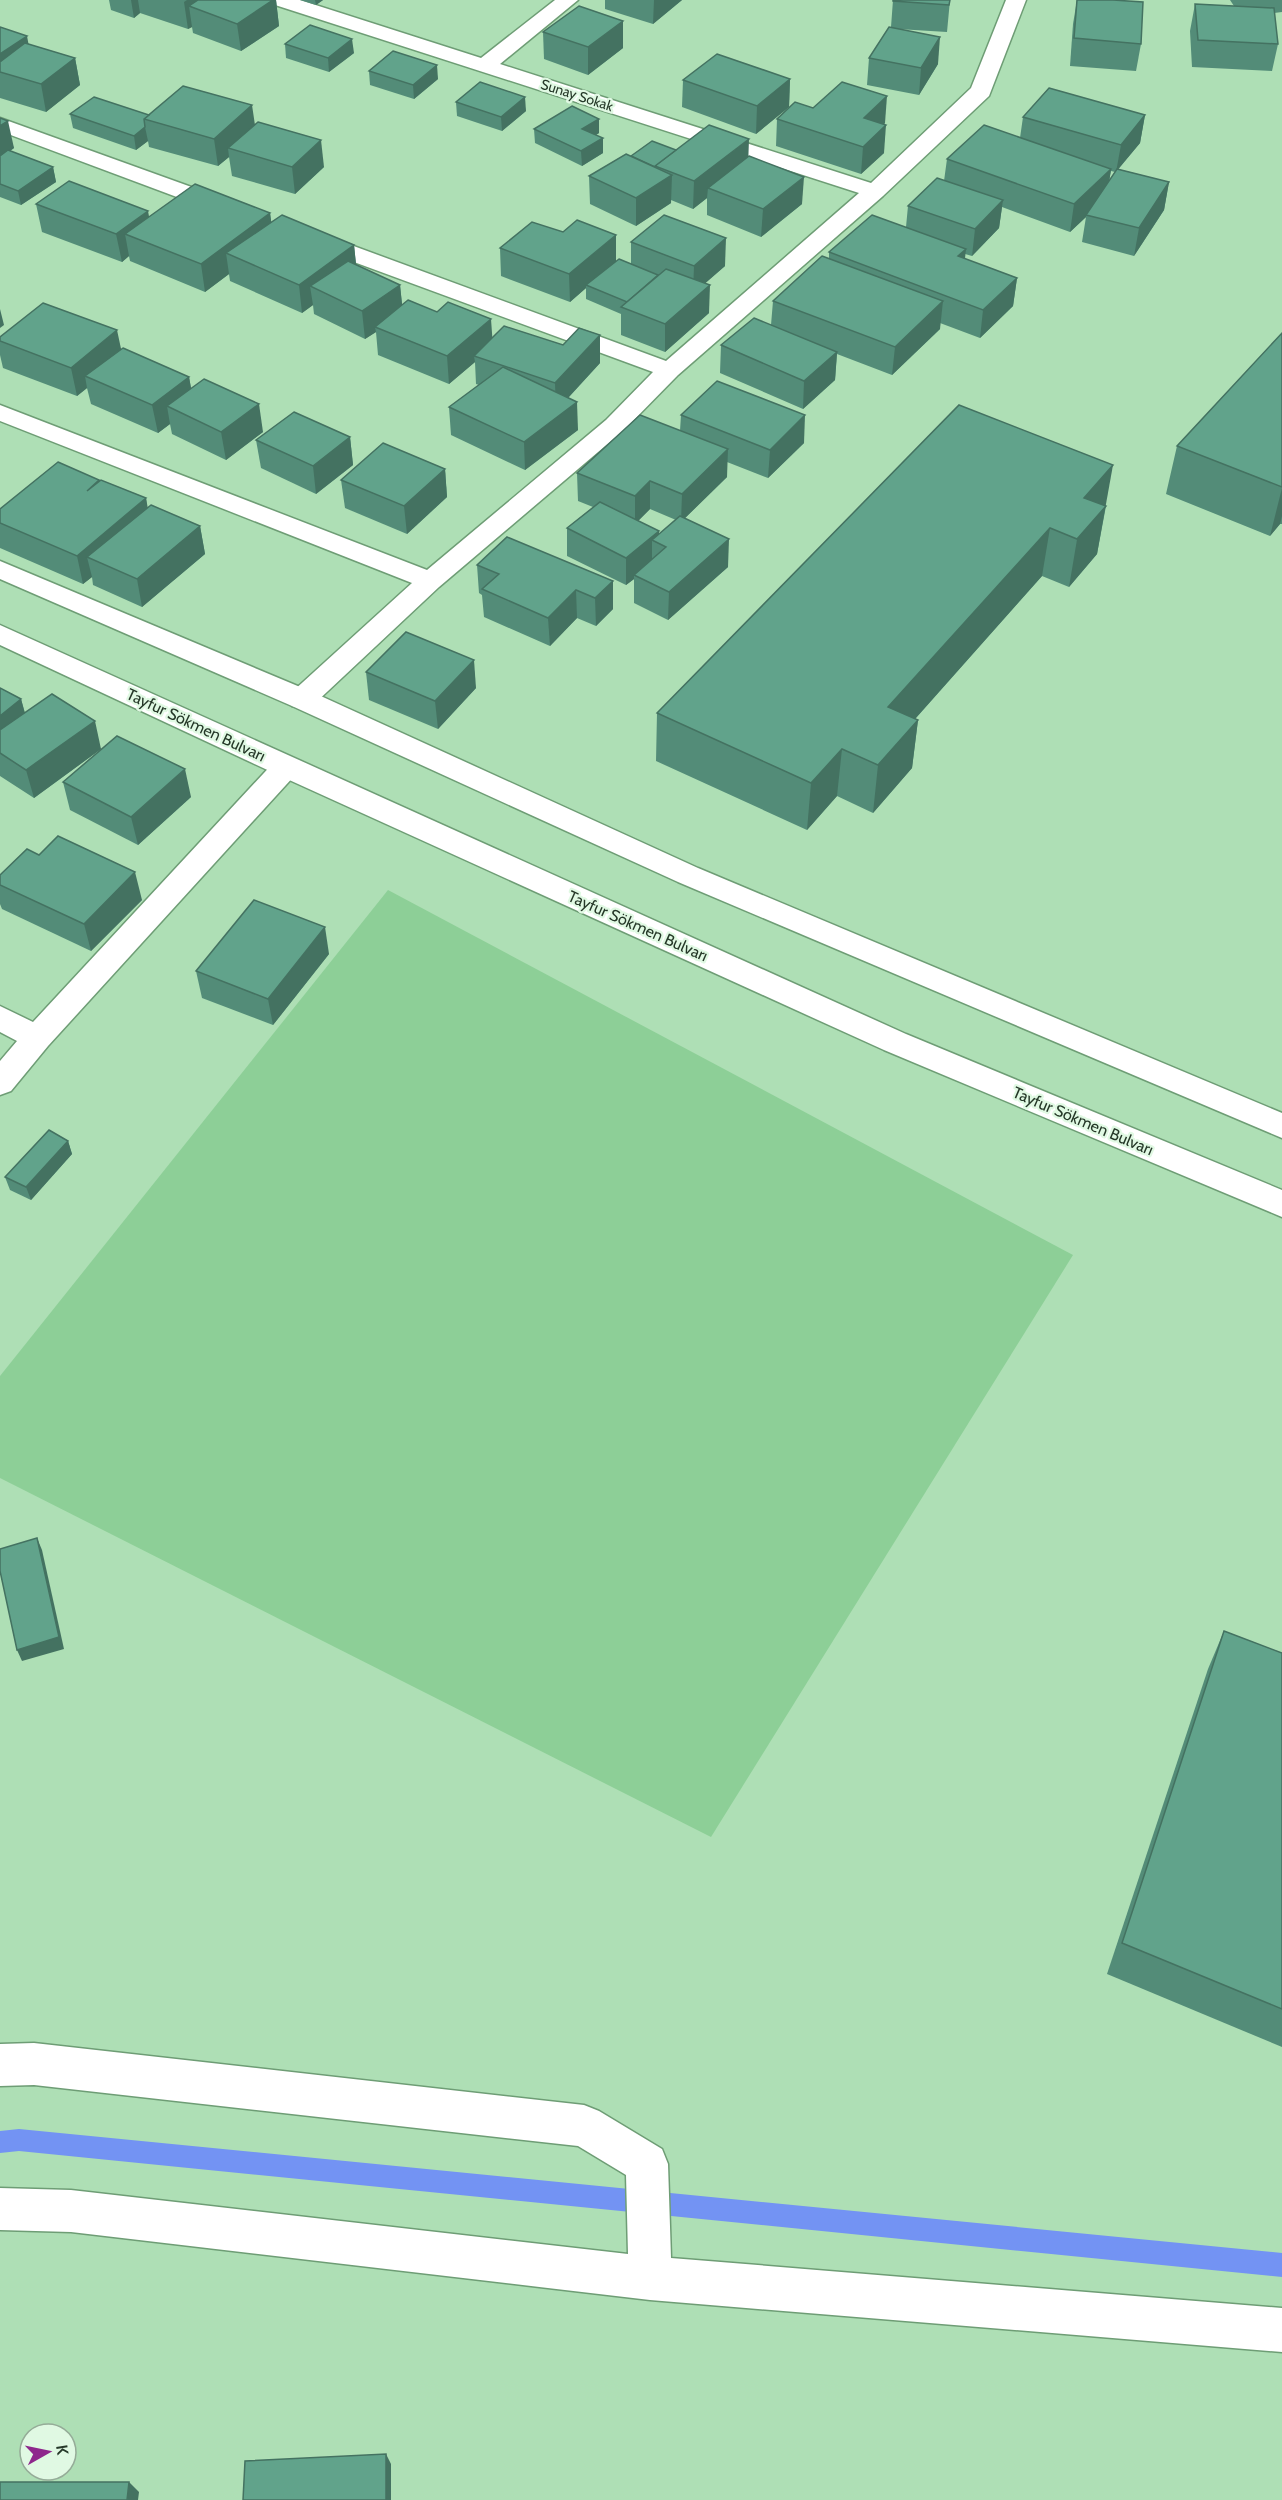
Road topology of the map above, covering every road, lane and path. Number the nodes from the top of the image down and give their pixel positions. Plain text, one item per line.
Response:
1 (279, 0) edge
2 (568, 0) edge
3 (1016, 0) edge
4 (484, 65) junction
5 (0, 124) edge
6 (875, 191) junction
7 (245, 214) edge
8 (290, 231) edge
9 (669, 370) junction
10 (0, 412) edge
11 (0, 569) edge
12 (430, 581) junction
13 (0, 634) edge
14 (302, 699) junction
15 (286, 766) junction
16 (0, 1018) edge
17 (37, 1038) junction
18 (0, 1083) edge
19 (1282, 1126) edge
20 (1282, 1204) edge
21 (0, 2065) edge
22 (0, 2209) edge
23 (650, 2278) junction
24 (1282, 2330) edge

1 - 4 street, Sunay Sokak
2 - 4 street
3 - 6 street
4 - 6 street, Sunay Sokak
5 - 7 street
6 - 9 street
8 - 9 street
9 - 12 street
10 - 12 street
11 - 14 street
12 - 14 street
13 - 15 street, Tayfur Sökmen Bulvarı
14 - 19 street
15 - 17 street
15 - 20 street, Tayfur Sökmen Bulvarı
16 - 17 street
17 - 18 street
21 - 23 street
22 - 23 street
23 - 24 street

